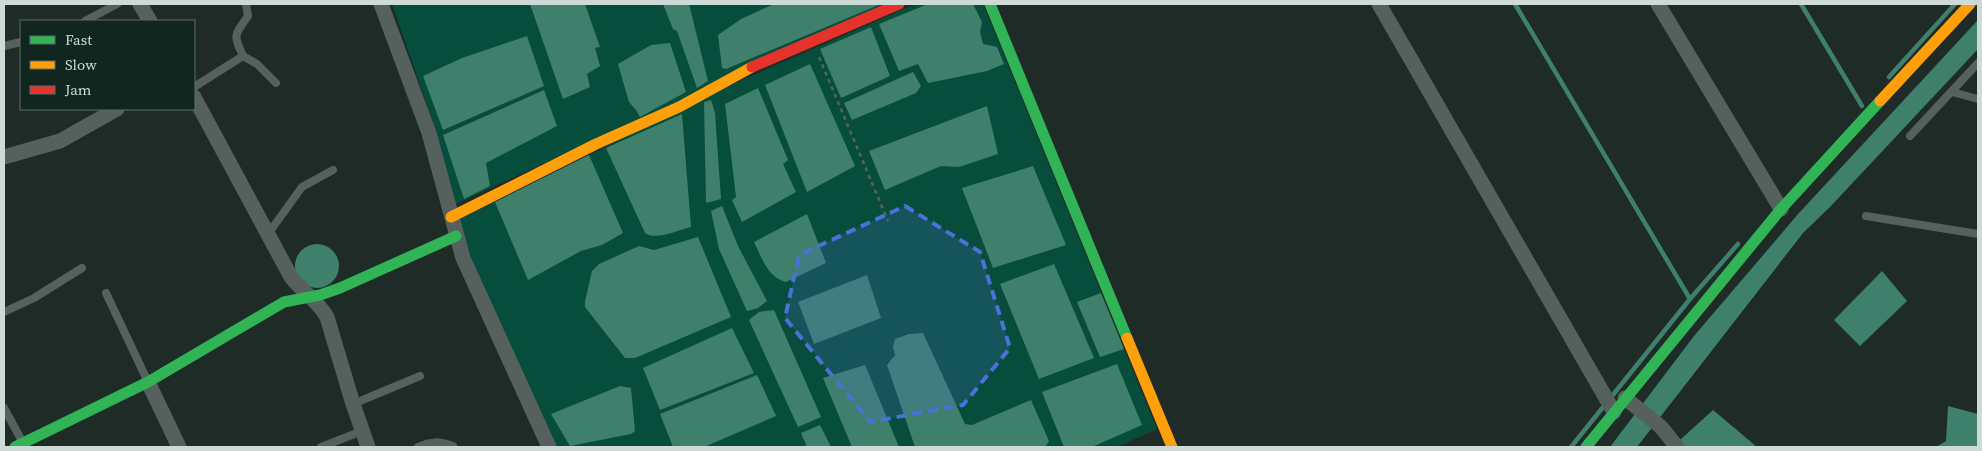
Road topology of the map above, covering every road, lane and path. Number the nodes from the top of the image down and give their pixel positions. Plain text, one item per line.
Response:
1 (117, 4) edge
2 (140, 4) edge
3 (246, 4) edge
4 (381, 4) edge
5 (899, 4) edge
6 (990, 4) edge
7 (1379, 4) edge
8 (1658, 4) edge
9 (1970, 4) edge
10 (87, 20) edge
11 (149, 20) edge
12 (813, 41) junction
13 (20, 42) edge
14 (4, 46) edge
15 (243, 56) junction
16 (1978, 63) edge
17 (276, 83) dead end
18 (195, 86) edge
19 (1952, 92) junction
20 (195, 99) edge
21 (1978, 99) edge
22 (115, 110) edge
23 (1910, 136) dead end
24 (4, 157) edge
25 (333, 170) dead end
26 (1781, 209) junction
27 (451, 216) junction
28 (1866, 216) dead end
29 (888, 221) dead end
30 (268, 234) junction
31 (1978, 234) edge
32 (456, 236) junction
33 (82, 268) dead end
34 (106, 293) dead end
35 (310, 297) junction
36 (4, 312) edge
37 (420, 376) dead end
38 (148, 382) junction
39 (1628, 401) junction
40 (353, 404) junction
41 (4, 408) edge
42 (1614, 412) junction
43 (362, 431) junction
44 (19, 445) edge
45 (453, 446) dead end
46 (179, 447) edge
47 (321, 447) edge
48 (368, 447) edge
49 (418, 447) edge
50 (549, 447) edge
51 (1172, 447) edge
52 (1586, 447) edge
53 (1677, 447) edge

1 - 10 lane
2 - 11 street
3 - 15 lane
4 - 27 street
5 - 12 street
6 - 51 street
7 - 42 street
8 - 26 street
9 - 26 street
12 - 27 street
12 - 29 path
13 - 14 lane
15 - 17 lane
15 - 18 lane
16 - 19 lane
19 - 21 lane
19 - 23 lane
20 - 30 street
22 - 24 street
25 - 30 lane
26 - 39 street
27 - 32 street
28 - 31 lane
30 - 35 street
32 - 35 street
32 - 50 street
33 - 36 lane
34 - 38 lane
35 - 38 street
35 - 40 street
37 - 40 lane
38 - 44 street
38 - 46 street
39 - 42 street
39 - 53 street
40 - 43 street
41 - 44 lane
42 - 52 street
43 - 47 lane
43 - 48 street
45 - 49 lane

